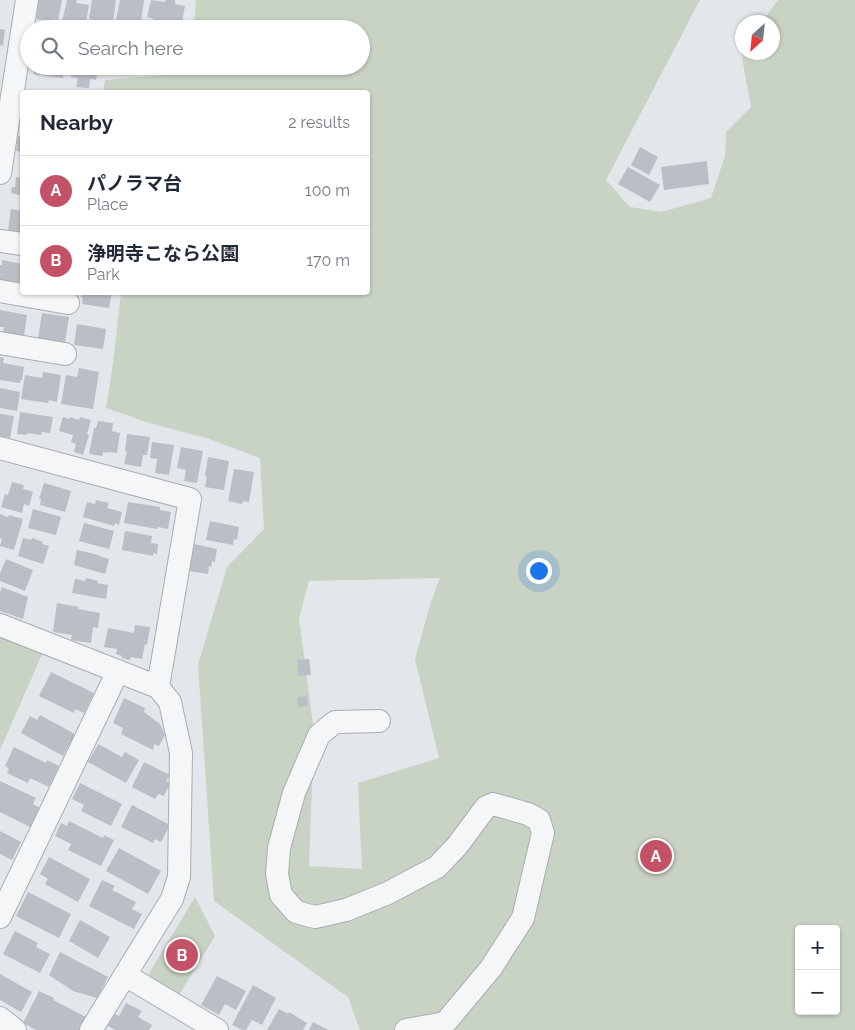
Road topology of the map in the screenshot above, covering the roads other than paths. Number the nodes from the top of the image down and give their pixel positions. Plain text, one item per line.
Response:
1 (27, 0) edge
2 (26, 20) edge
3 (20, 59) edge
4 (0, 173) edge
5 (0, 241) edge
6 (20, 244) edge
7 (0, 291) edge
8 (20, 295) edge
9 (23, 295) edge
10 (68, 303) dead end
11 (0, 343) edge
12 (65, 354) dead end
13 (0, 448) edge
14 (0, 625) edge
15 (118, 672) junction
16 (158, 687) junction
17 (379, 721) dead end
18 (0, 917) edge
19 (125, 975) junction
20 (0, 1018) edge
21 (15, 1030) edge
22 (91, 1030) edge
23 (217, 1030) edge
24 (406, 1030) edge

1 - 2 street
3 - 4 street
5 - 6 street
7 - 8 street
9 - 10 street
11 - 12 street
13 - 16 street
14 - 15 street
15 - 16 street
15 - 18 street
16 - 19 street
17 - 24 street
19 - 22 street
19 - 23 street
20 - 21 street

